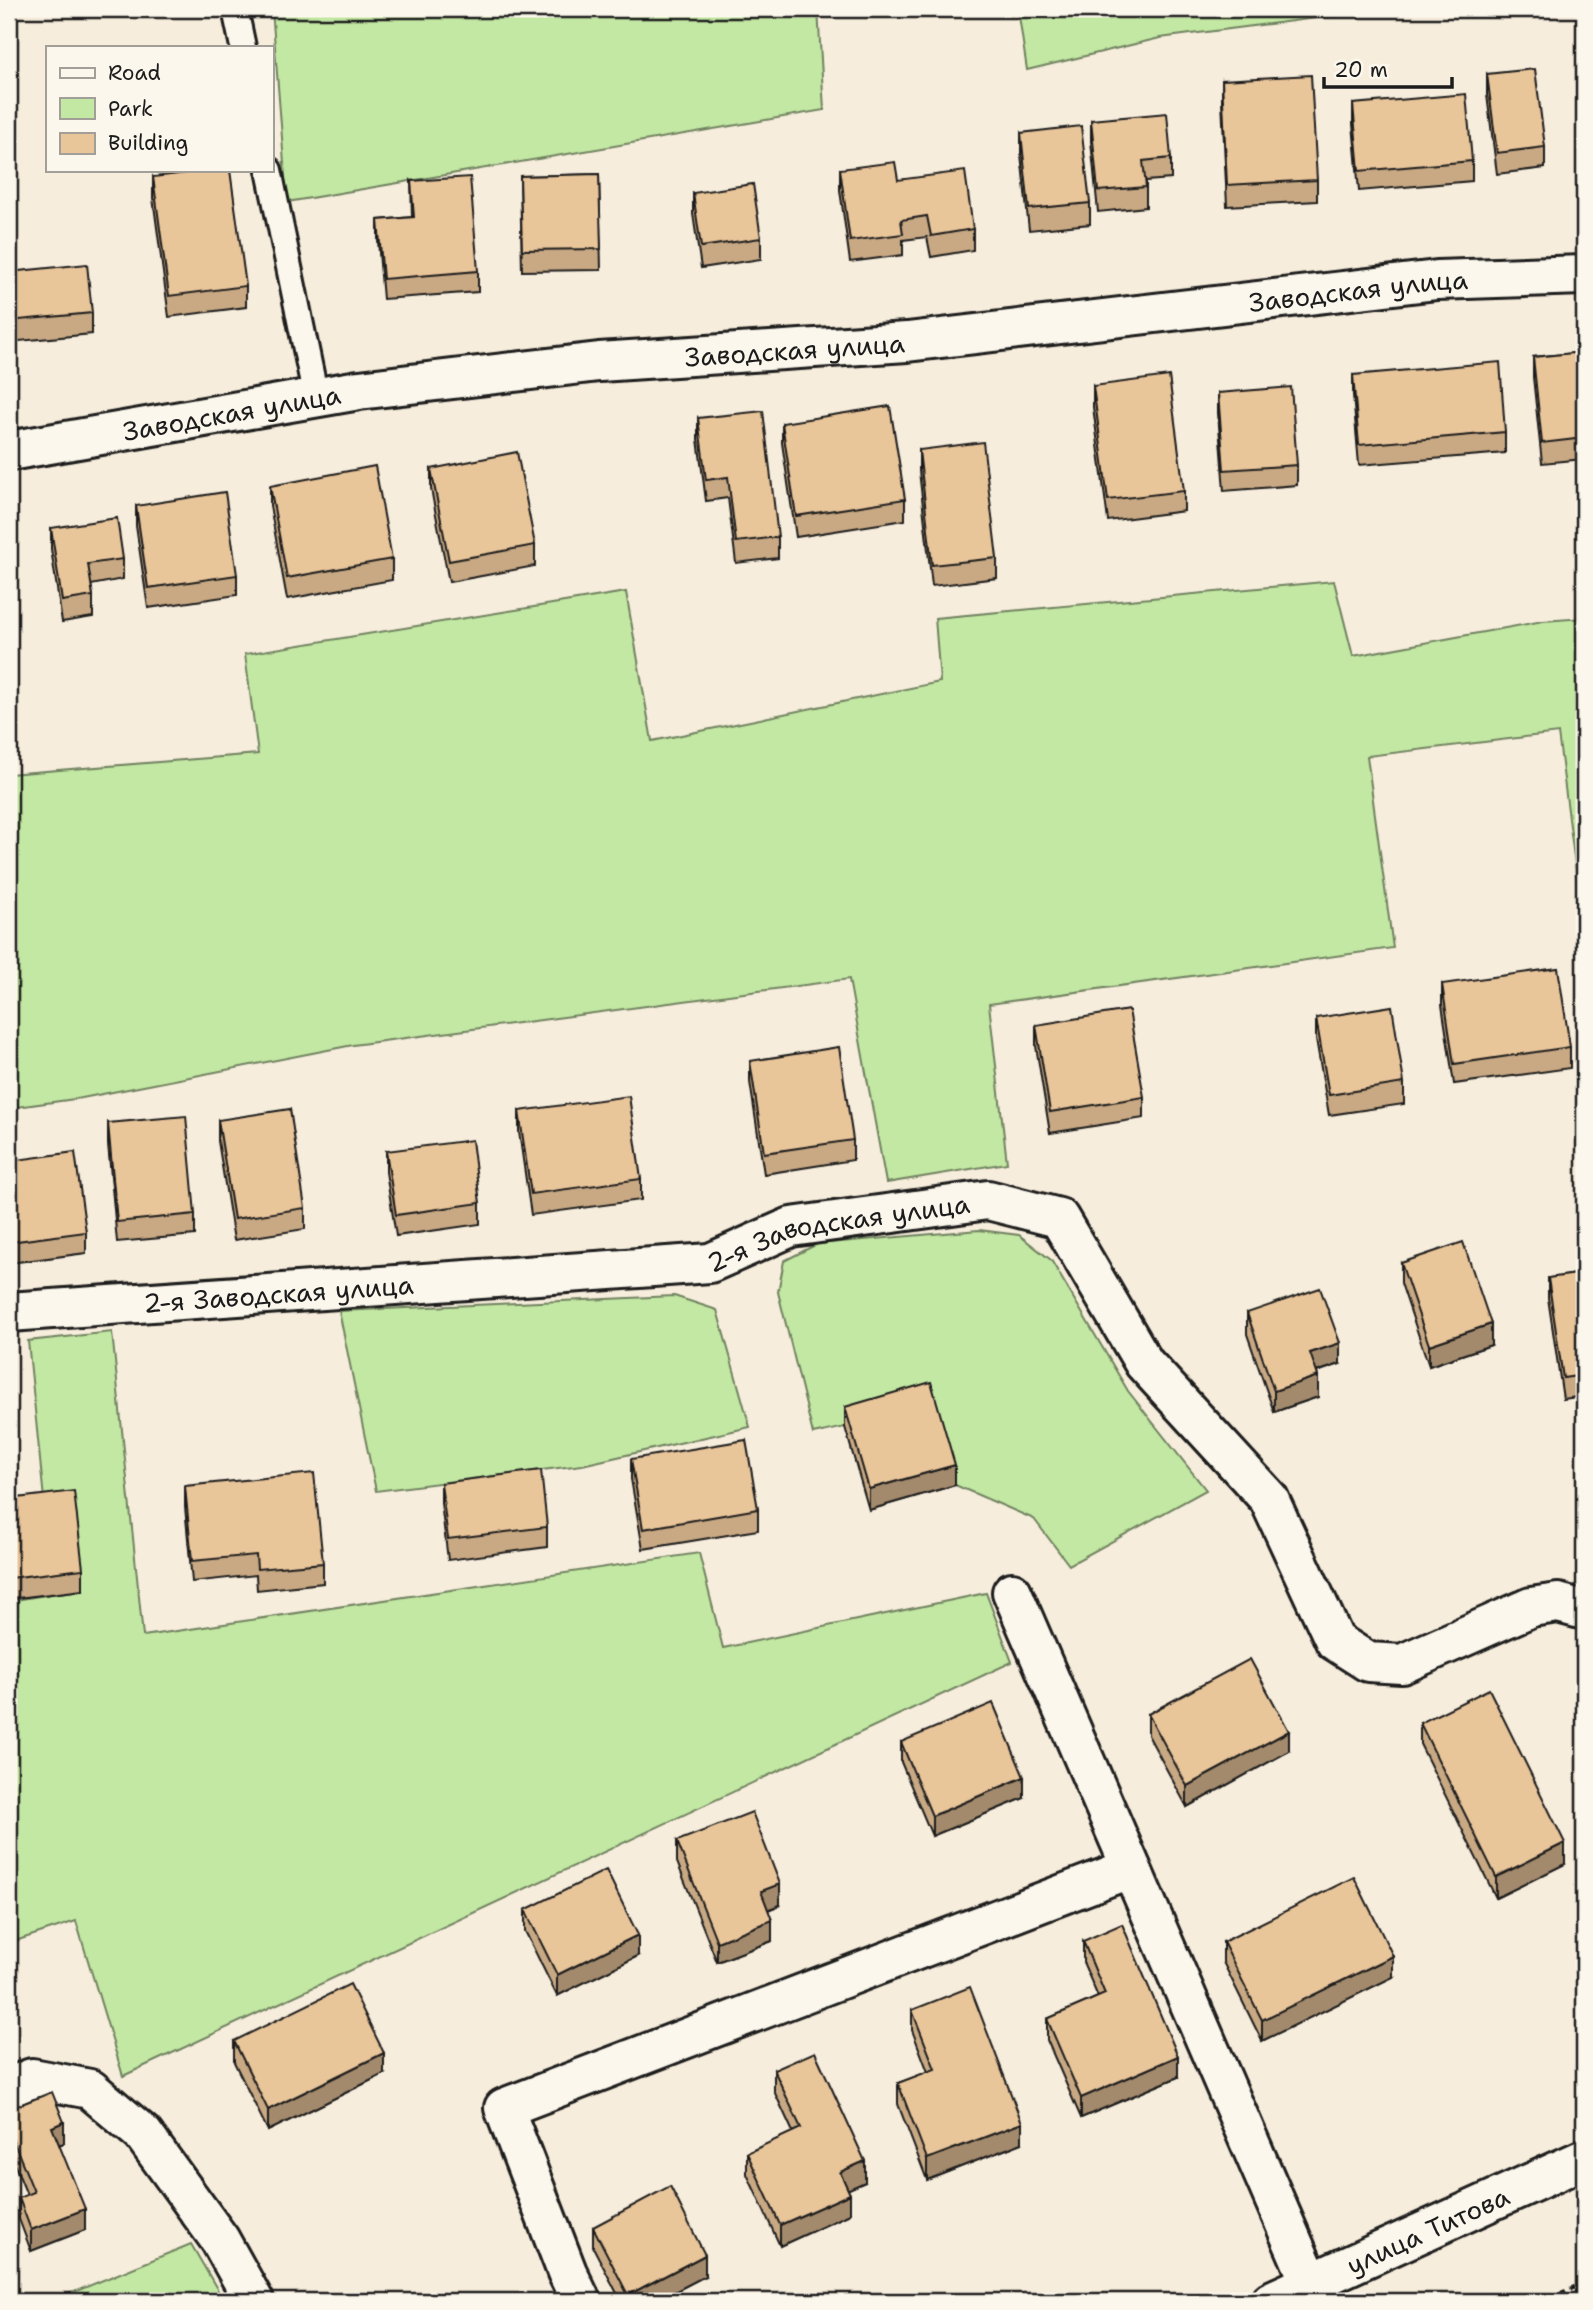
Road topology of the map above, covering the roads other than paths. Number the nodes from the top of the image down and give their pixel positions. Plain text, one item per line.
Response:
1 (235, 9) edge
2 (243, 46) edge
3 (269, 172) edge
4 (1584, 275) edge
5 (316, 398) junction
6 (9, 451) edge
7 (9, 1312) edge
8 (1012, 1592) dead end
9 (1584, 1610) edge
10 (1132, 1868) junction
11 (9, 2088) edge
12 (1584, 2159) edge
13 (1310, 2282) junction
14 (254, 2301) edge
15 (582, 2301) edge
16 (1270, 2301) edge

1 - 2 lane
3 - 5 lane
4 - 5 street, Заводская улица
5 - 6 street, Заводская улица
7 - 9 street, 2-я Заводская улица
8 - 10 street
10 - 13 street
10 - 15 street
11 - 14 street
12 - 13 street, улица Титова
13 - 16 street, улица Титова

